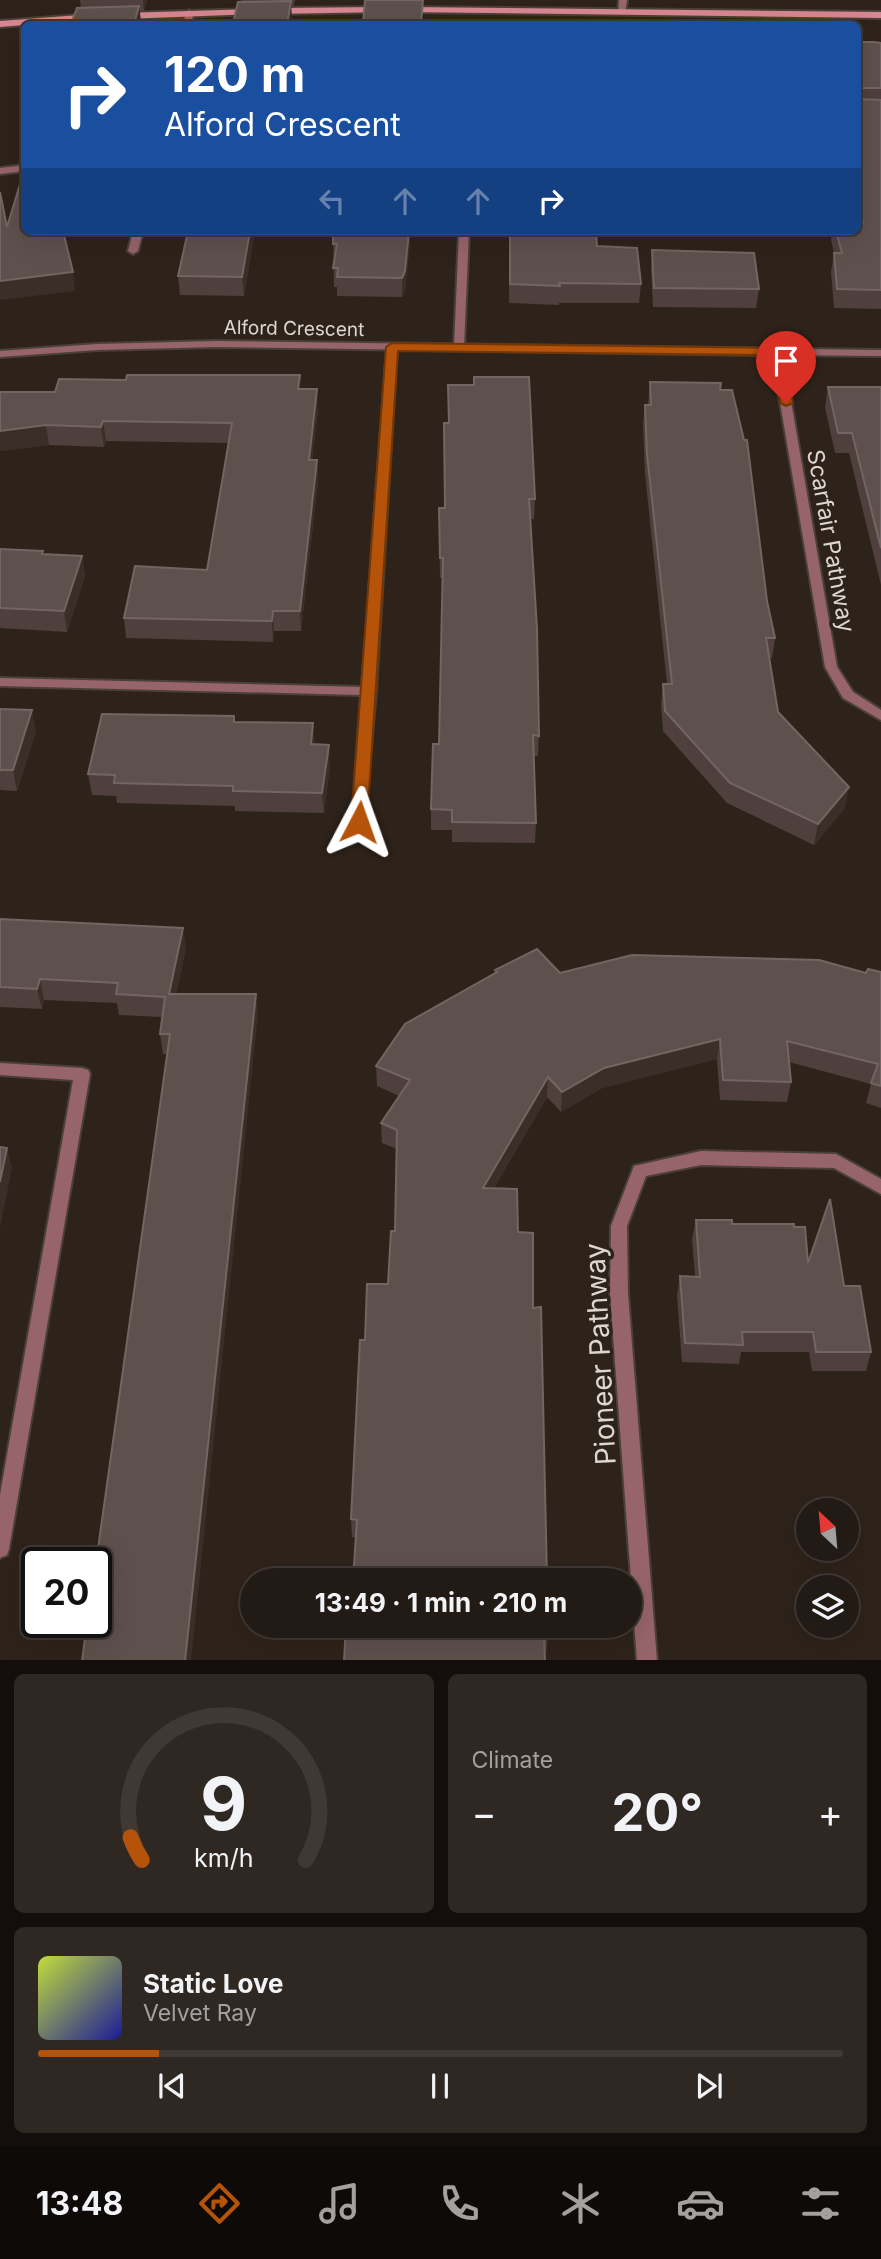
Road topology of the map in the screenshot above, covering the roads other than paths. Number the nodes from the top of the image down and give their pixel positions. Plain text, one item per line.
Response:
1 (623, 0) edge
2 (622, 12) junction
3 (189, 13) junction
4 (881, 15) edge
5 (98, 17) edge
6 (111, 17) edge
7 (33, 21) edge
8 (188, 21) edge
9 (21, 22) edge
10 (0, 23) edge
11 (21, 168) edge
12 (0, 171) edge
13 (137, 235) edge
14 (464, 235) edge
15 (133, 251) dead end
16 (392, 347) junction
17 (458, 347) junction
18 (777, 351) junction
19 (881, 353) edge
20 (0, 354) edge
21 (0, 682) edge
22 (369, 691) junction
23 (881, 716) edge
24 (359, 822) dead end
25 (0, 1069) edge
26 (881, 1187) edge
27 (0, 1549) edge
28 (647, 1660) edge

1 - 2 street
2 - 3 street
2 - 4 street
3 - 6 street
3 - 8 street
5 - 7 street
9 - 10 street
11 - 12 street
13 - 15 street
14 - 17 street
16 - 17 street, Alford Crescent
16 - 20 street, Alford Crescent
16 - 22 street
17 - 18 street, Alford Crescent
18 - 19 street, Alford Crescent
18 - 23 street, Scarfair Pathway
21 - 22 street
22 - 24 street
25 - 27 street
26 - 28 street, Pioneer Pathway

